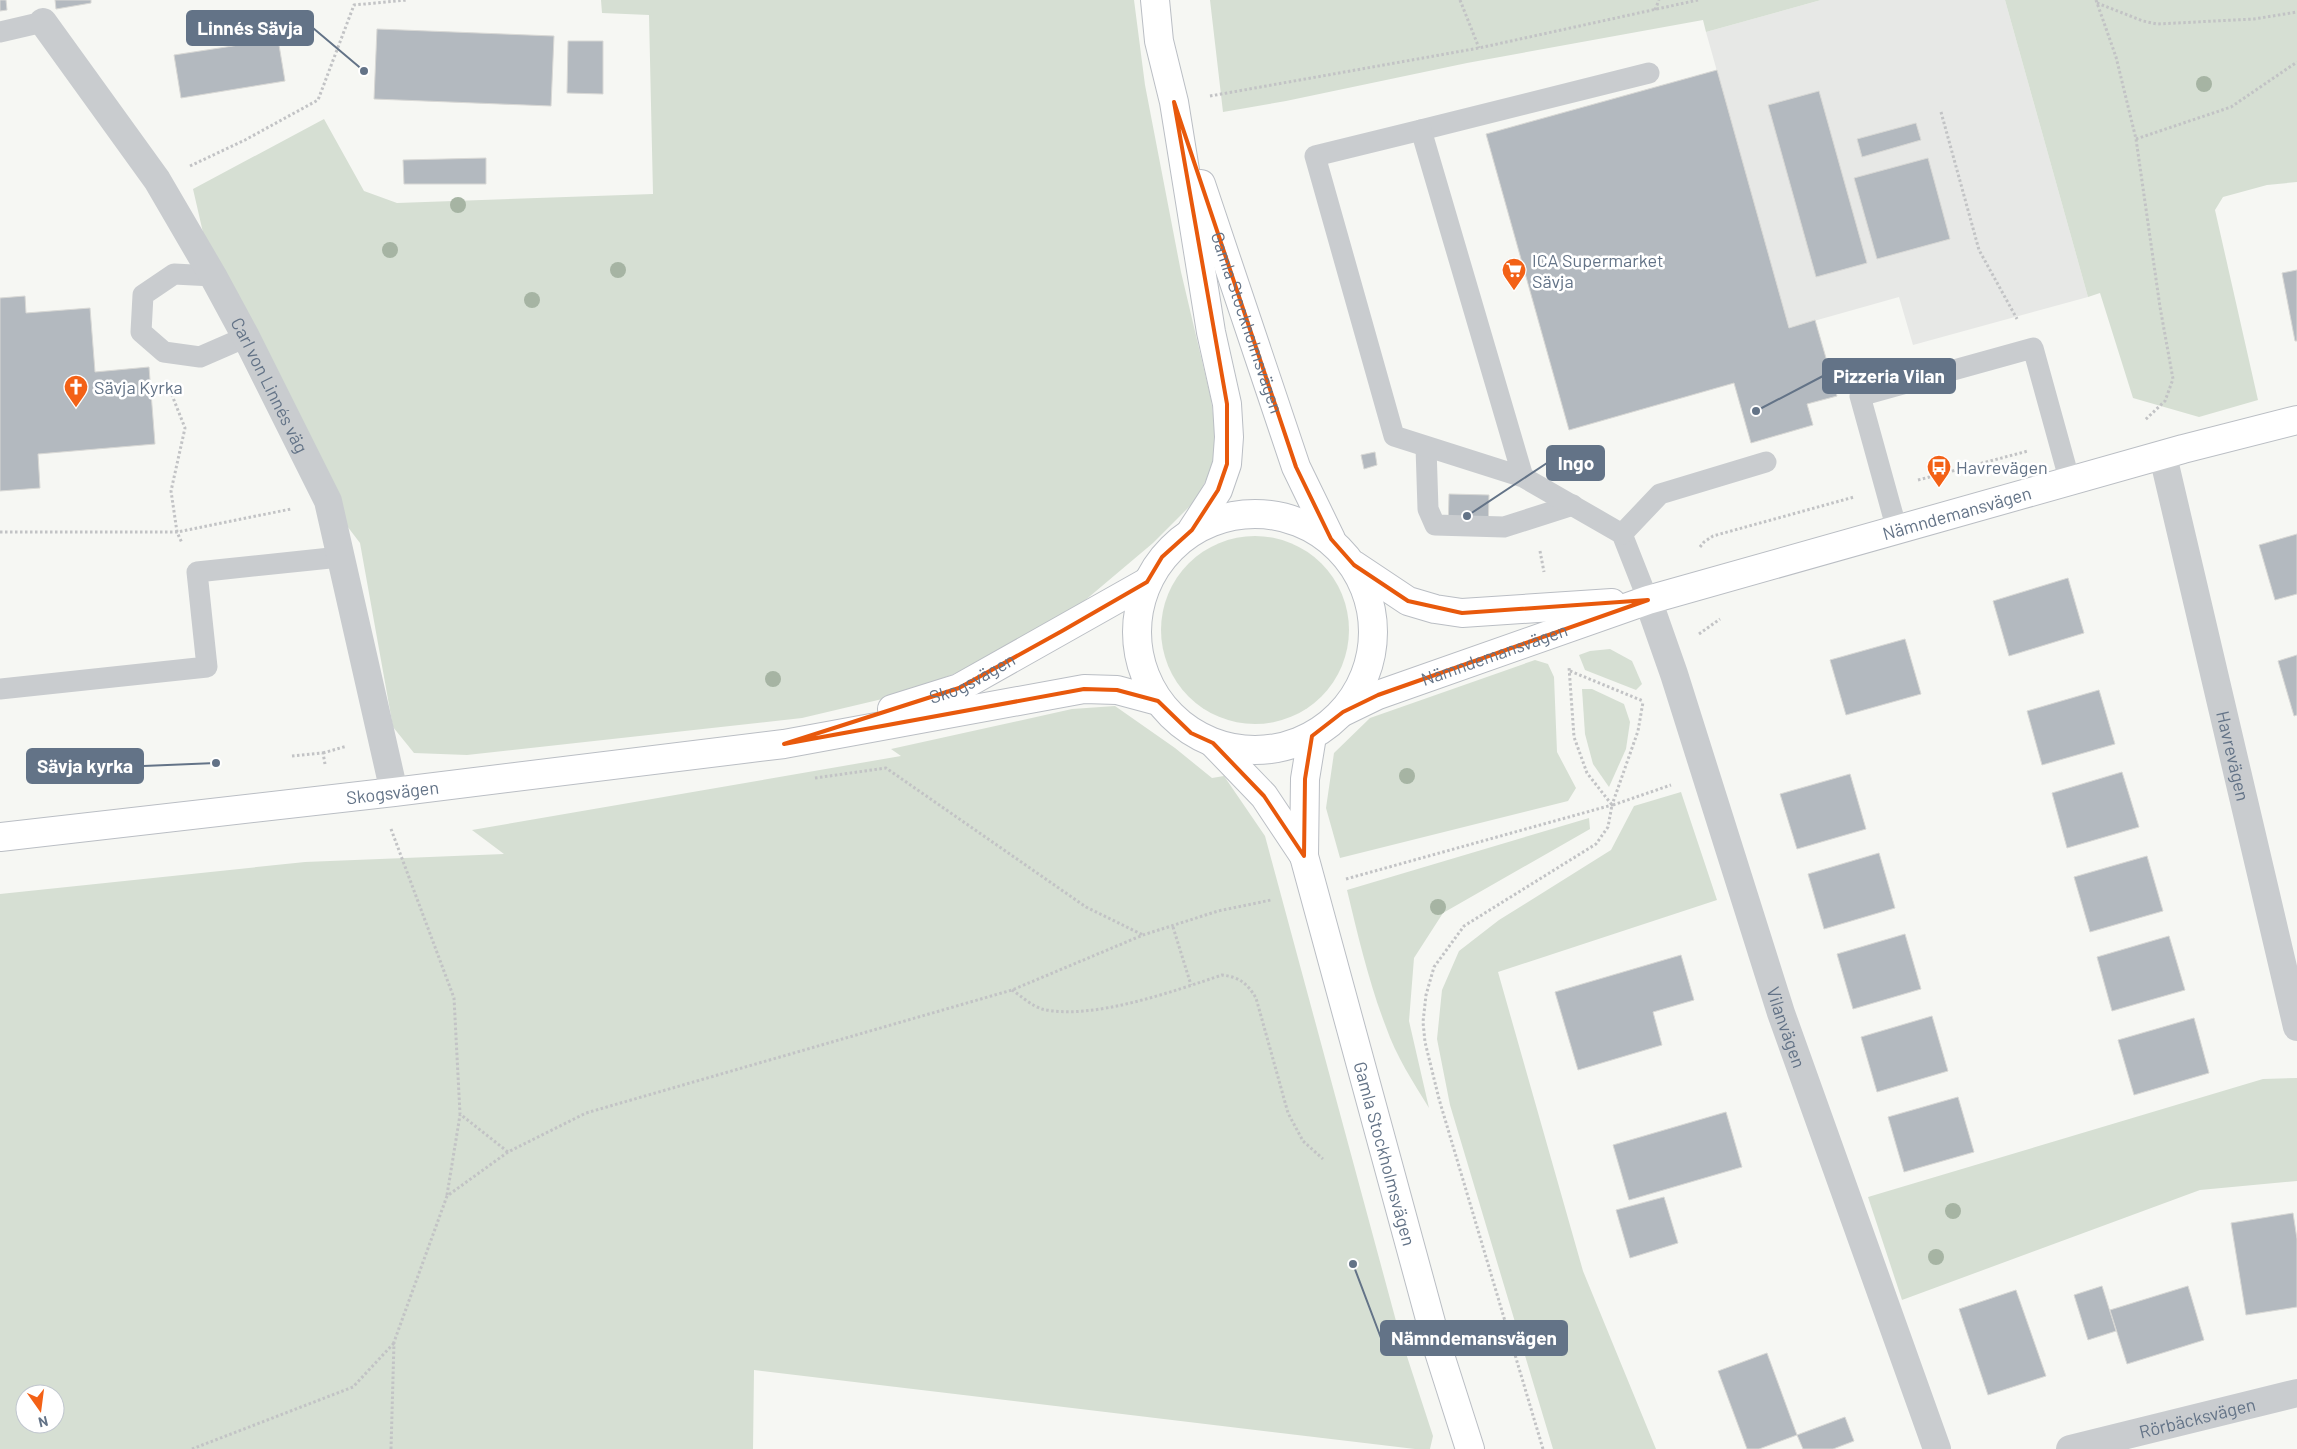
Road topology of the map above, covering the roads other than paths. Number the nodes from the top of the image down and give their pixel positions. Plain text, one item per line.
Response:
1 (1155, 0) edge
2 (43, 22) joint
3 (0, 32) edge
4 (1649, 73) dead end
5 (1174, 102) junction
6 (1421, 130) junction
7 (213, 276) junction
8 (246, 337) junction
9 (2297, 420) edge
10 (1426, 446) junction
11 (2163, 456) junction
12 (1766, 462) dead end
13 (1524, 477) junction
14 (2070, 482) junction
15 (1573, 505) junction
16 (1192, 530) junction
17 (1897, 530) junction
18 (1622, 534) junction
19 (1331, 539) junction
20 (340, 557) junction
21 (1354, 565) junction
22 (1146, 582) junction
23 (1648, 600) junction
24 (0, 689) edge
25 (1158, 701) junction
26 (1343, 712) junction
27 (1312, 736) junction
28 (784, 744) junction
29 (1213, 744) junction
30 (394, 792) junction
31 (0, 837) edge
32 (1304, 856) junction
33 (2297, 1027) edge
34 (2297, 1393) edge
35 (1470, 1449) edge
36 (1937, 1449) edge
37 (2070, 1449) edge

1 - 5 street, Gamla Stockholmsvägen
2 - 3 lane
2 - 7 street, Carl von Linnés väg
4 - 6 lane
5 - 16 street, Gamla Stockholmsvägen
5 - 19 street, Gamla Stockholmsvägen
6 - 10 lane
6 - 13 lane
7 - 8 street, Carl von Linnés väg
7 - 8 lane
8 - 20 street, Carl von Linnés väg
9 - 11 street, Nämndemansvägen
10 - 13 lane
10 - 15 lane
11 - 14 street, Nämndemansvägen
11 - 33 street, Havrevägen
12 - 18 lane
13 - 15 lane
14 - 17 street, Nämndemansvägen
14 - 17 lane
15 - 18 lane
16 - 19 street
16 - 22 street
17 - 23 street, Nämndemansvägen
18 - 23 lane
19 - 21 street
20 - 24 lane
20 - 30 street, Carl von Linnés väg
21 - 23 street, Nämndemansvägen
21 - 26 street
22 - 25 street
22 - 28 street, Skogsvägen
23 - 26 street, Nämndemansvägen
23 - 36 street, Vilanvägen
25 - 28 street, Skogsvägen
25 - 29 street
26 - 27 street
27 - 29 street
27 - 32 street, Gamla Stockholmsvägen
28 - 30 street, Skogsvägen
29 - 32 street, Gamla Stockholmsvägen
30 - 31 street, Skogsvägen
32 - 35 street, Gamla Stockholmsvägen
34 - 37 street, Rörbäcksvägen

